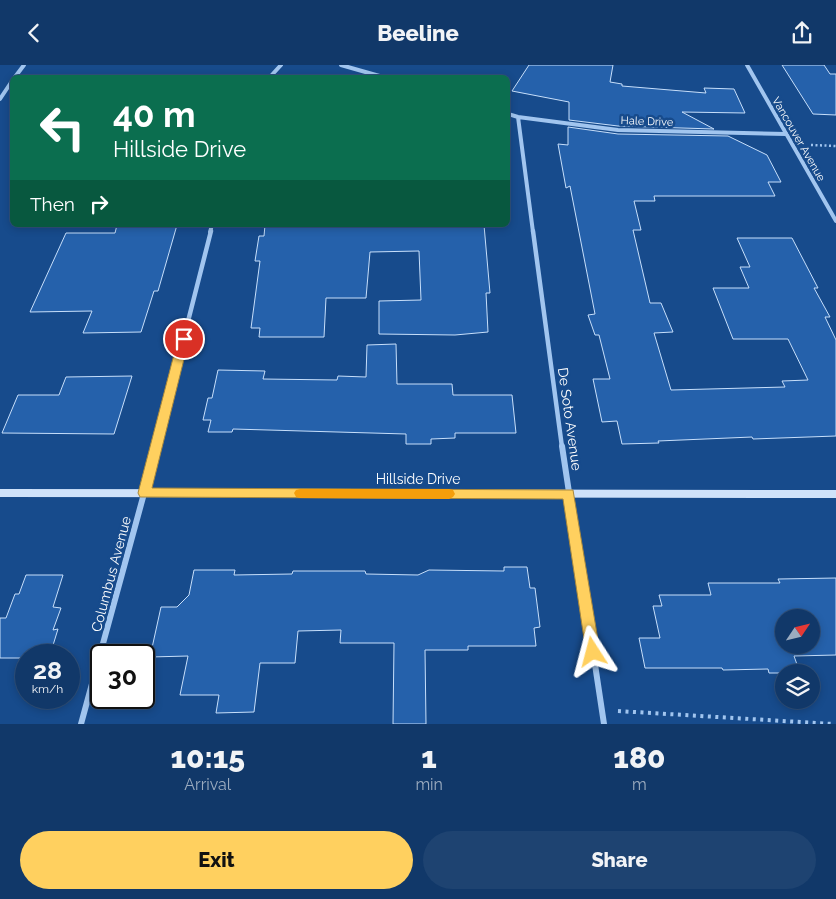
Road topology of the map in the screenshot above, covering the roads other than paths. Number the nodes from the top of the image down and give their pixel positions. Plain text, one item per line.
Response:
1 (281, 65) edge
2 (341, 65) edge
3 (747, 65) edge
4 (272, 75) edge
5 (376, 75) edge
6 (10, 84) edge
7 (0, 99) edge
8 (510, 115) edge
9 (518, 117) junction
10 (786, 134) junction
11 (836, 221) edge
12 (212, 227) edge
13 (0, 493) edge
14 (145, 493) junction
15 (568, 494) junction
16 (836, 494) edge
17 (81, 724) edge
18 (604, 724) edge

1 - 4 street
2 - 5 street
3 - 10 street, Vancouver Avenue
6 - 7 street
8 - 9 street, Hale Drive
9 - 10 street, Hale Drive
9 - 15 street, De Soto Avenue
10 - 11 street, Vancouver Avenue
12 - 14 street, Columbus Avenue
13 - 14 main road, Hillside Drive
14 - 15 main road, Hillside Drive
14 - 17 street, Columbus Avenue
15 - 16 main road, Hillside Drive
15 - 18 street, De Soto Avenue

